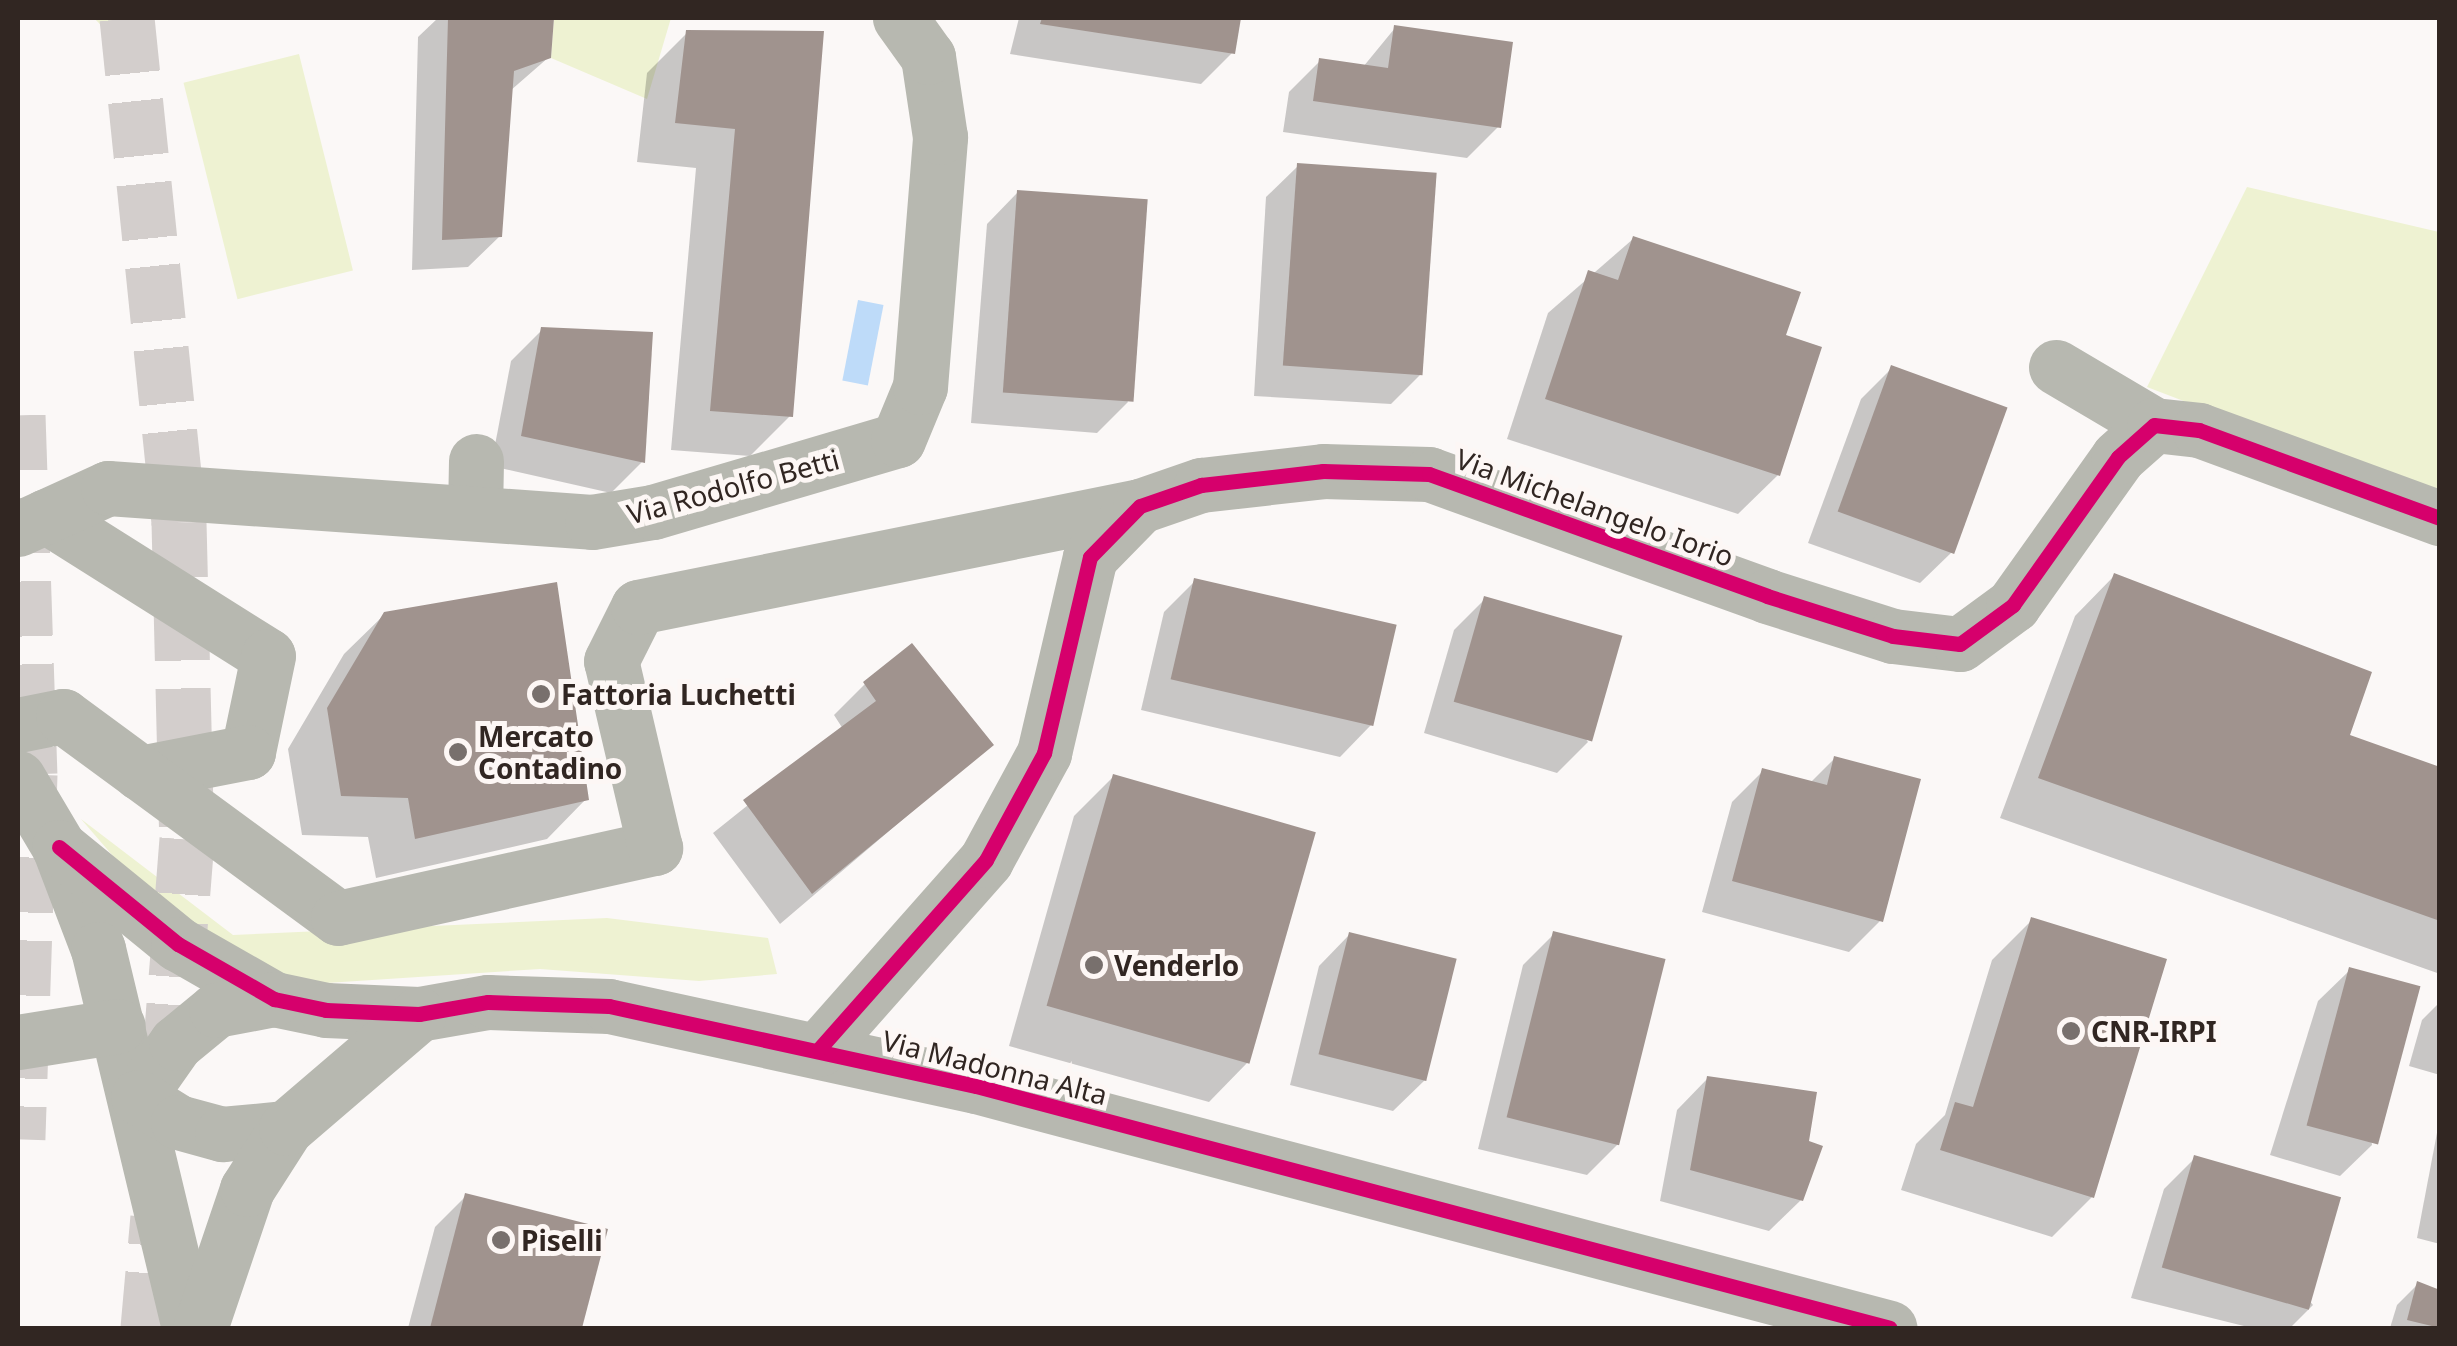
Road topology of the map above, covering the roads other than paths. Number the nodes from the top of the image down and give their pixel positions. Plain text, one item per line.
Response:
1 (900, 18) edge
2 (2056, 368) dead end
3 (2154, 424) junction
4 (1140, 506) junction
5 (2440, 518) edge
6 (32, 522) edge
7 (18, 726) edge
8 (140, 773) junction
9 (18, 778) edge
10 (59, 846) junction
11 (274, 1000) junction
12 (419, 1014) junction
13 (118, 1026) junction
14 (18, 1042) edge
15 (818, 1049) junction
16 (138, 1097) junction
17 (286, 1128) junction
18 (188, 1328) edge
19 (200, 1328) edge
20 (1890, 1328) edge

1 - 6 street, Via Rodolfo Betti
2 - 3 street
3 - 4 street, Via Michelangelo Iorio
3 - 5 street
4 - 8 street
4 - 15 street, Via Michelangelo Iorio
6 - 8 street
7 - 8 street
9 - 10 street, Via Madonna Alta
10 - 11 street, Via Madonna Alta
10 - 13 street, Via Madonna Alta
11 - 12 street, Via Madonna Alta
11 - 16 street, Via Madonna Alta
12 - 15 street, Via Madonna Alta
12 - 17 street
13 - 14 street
13 - 16 street, Via Madonna Alta
15 - 20 street, Via Madonna Alta
16 - 17 street
16 - 18 street, Via Madonna Alta
17 - 19 street

